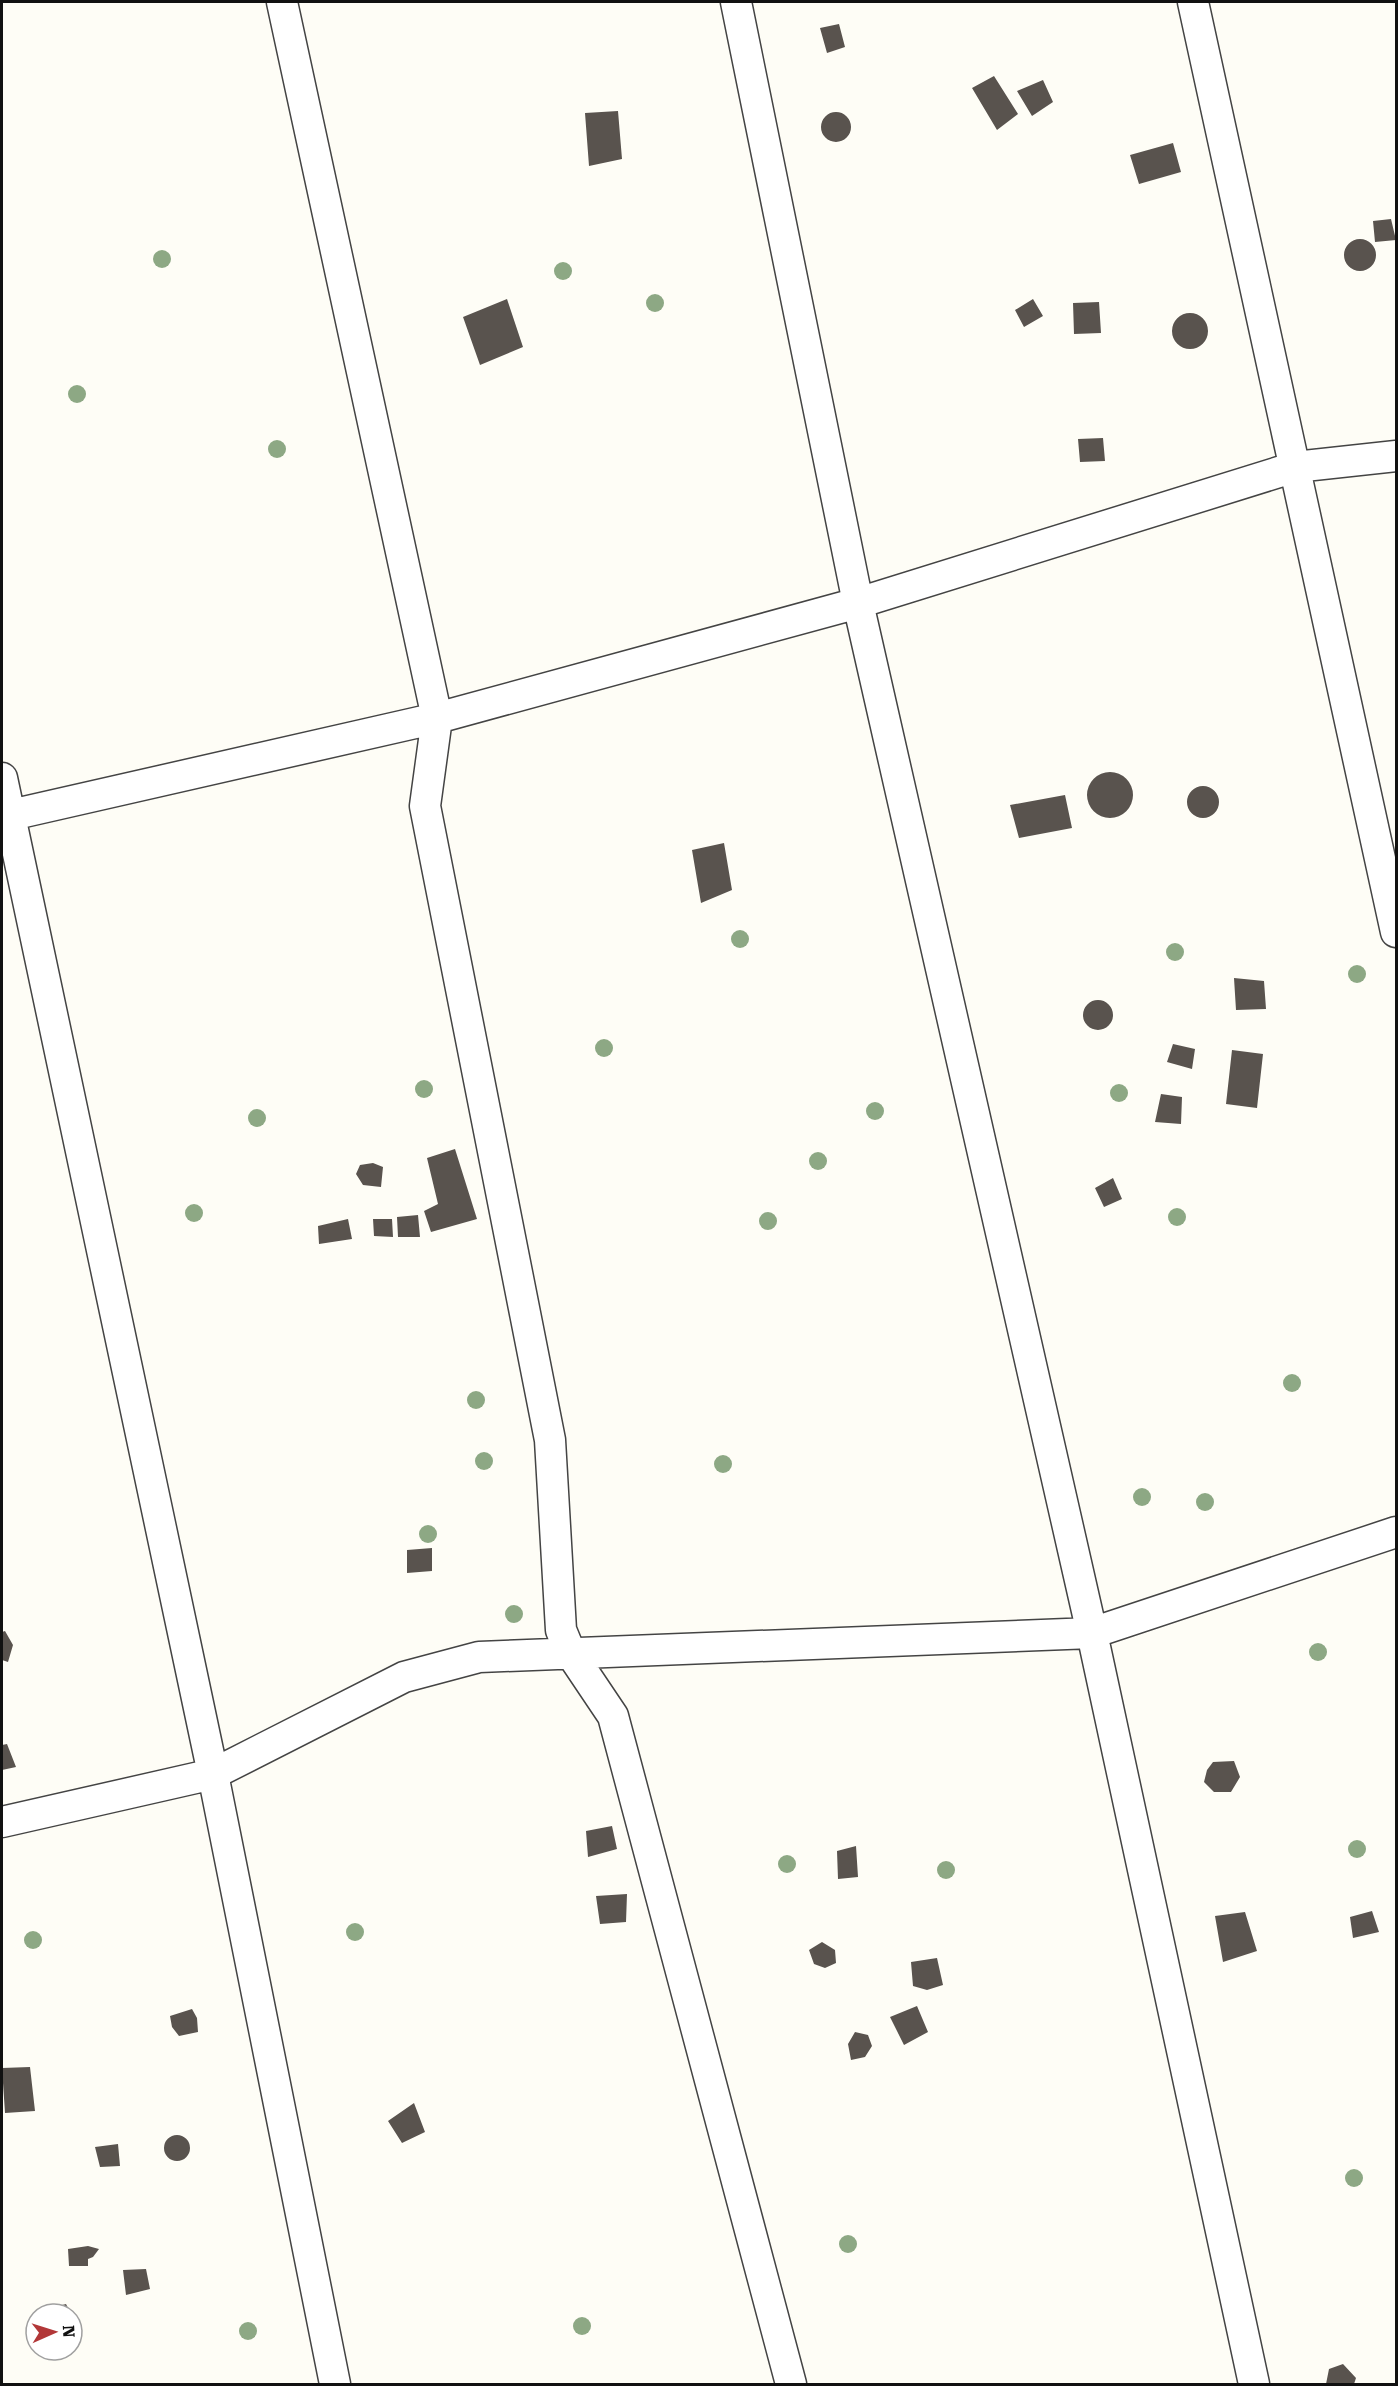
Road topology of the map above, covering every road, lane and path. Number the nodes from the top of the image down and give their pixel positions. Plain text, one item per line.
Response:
1 (282, 2) edge
2 (736, 2) edge
3 (1193, 2) edge
4 (1396, 456) edge
5 (1295, 467) junction
6 (858, 603) junction
7 (437, 718) junction
8 (2, 778) edge
9 (5, 816) edge
10 (1396, 932) edge
11 (1396, 1532) edge
12 (1092, 1633) junction
13 (570, 1652) junction
14 (213, 1774) junction
15 (2, 1822) edge
16 (334, 2385) edge
17 (791, 2385) edge
18 (1254, 2385) edge

1 - 7 street
2 - 6 street
3 - 5 street
4 - 5 street
5 - 6 street
5 - 10 street
6 - 7 street
6 - 12 street
7 - 9 street
7 - 13 street
8 - 9 street
9 - 14 street
11 - 12 street
12 - 13 street
12 - 18 street
13 - 14 street
13 - 17 street
14 - 15 street
14 - 16 street

